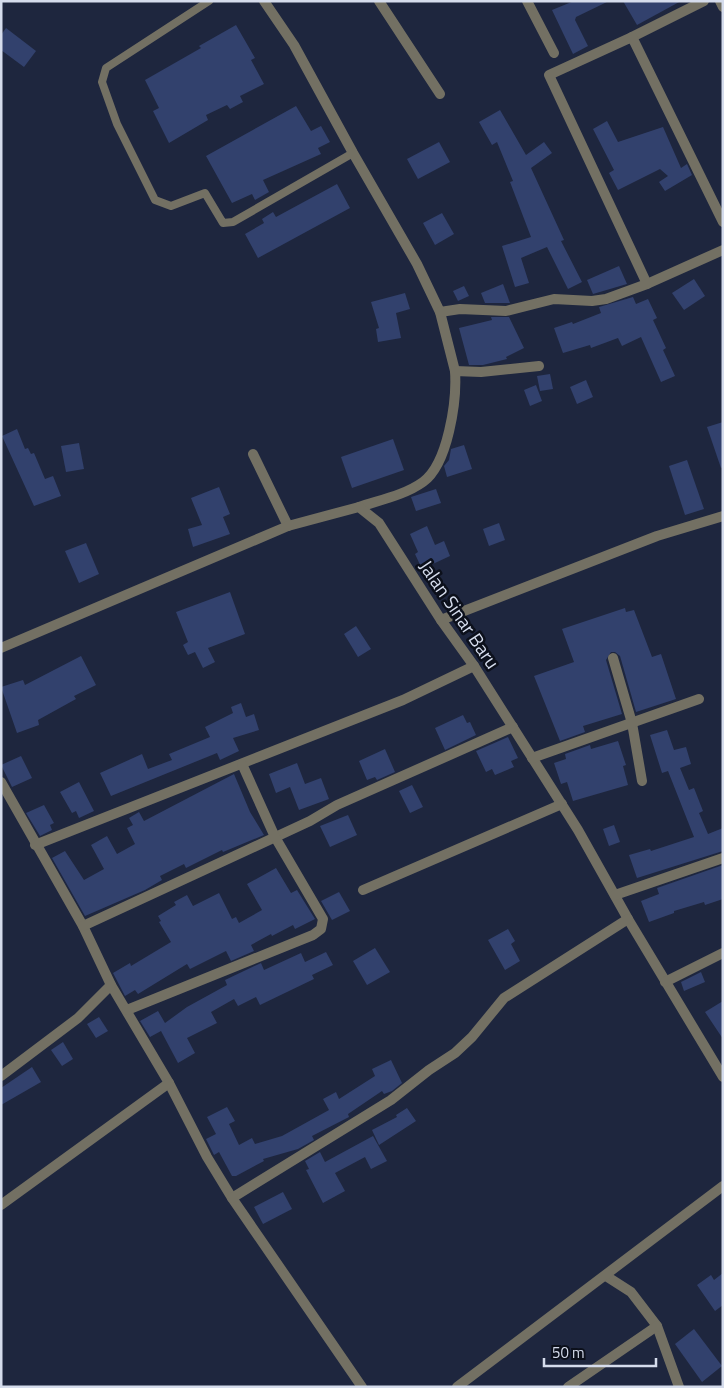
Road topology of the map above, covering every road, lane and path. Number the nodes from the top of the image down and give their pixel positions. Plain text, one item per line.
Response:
1 (209, 1) edge
2 (264, 1) edge
3 (380, 1) edge
4 (704, 1) edge
5 (720, 1) edge
6 (528, 2) edge
7 (723, 7) edge
8 (632, 37) junction
9 (554, 53) dead end
10 (440, 94) dead end
11 (353, 154) junction
12 (723, 222) edge
13 (723, 250) edge
14 (647, 284) junction
15 (440, 312) junction
16 (540, 366) dead end
17 (455, 372) junction
18 (254, 454) dead end
19 (359, 507) junction
20 (723, 516) edge
21 (288, 526) junction
22 (441, 620) junction
23 (1, 648) edge
24 (613, 658) dead end
25 (474, 666) junction
26 (699, 699) dead end
27 (632, 723) junction
28 (513, 727) junction
29 (532, 758) junction
30 (242, 764) junction
31 (642, 781) dead end
32 (1, 782) edge
33 (562, 804) junction
34 (275, 837) junction
35 (35, 845) junction
36 (723, 858) edge
37 (363, 890) dead end
38 (615, 895) junction
39 (628, 919) junction
40 (82, 926) junction
41 (723, 953) edge
42 (665, 982) junction
43 (112, 985) junction
44 (127, 1010) junction
45 (1, 1076) edge
46 (723, 1076) edge
47 (168, 1083) junction
48 (723, 1186) edge
49 (232, 1198) junction
50 (1, 1205) edge
51 (606, 1276) junction
52 (656, 1326) junction
53 (362, 1387) edge
54 (457, 1387) edge
55 (568, 1387) edge
56 (679, 1387) edge

1 - 11 lane
2 - 11 street
3 - 10 street
4 - 8 street
5 - 7 street
6 - 9 street
8 - 12 street
8 - 14 street
11 - 15 street
13 - 14 street
14 - 15 street
15 - 17 street
16 - 17 street
17 - 19 street
18 - 21 street
19 - 21 street
19 - 22 street, Jalan Sinar Baru
20 - 22 street
21 - 23 street
22 - 25 street, Jalan Sinar Baru
24 - 27 street
25 - 28 street, Jalan Sinar Baru
25 - 30 street
26 - 27 street
27 - 29 street
27 - 31 street
28 - 29 street, Jalan Sinar Baru
28 - 34 street
29 - 33 street, Jalan Sinar Baru
30 - 34 street
30 - 35 street
32 - 35 street
33 - 37 street
33 - 38 street, Jalan Sinar Baru
34 - 40 street
34 - 44 street
35 - 40 street
36 - 38 street
38 - 39 street, Jalan Sinar Baru
39 - 42 street, Jalan Sinar Baru
39 - 49 street
40 - 43 street
41 - 42 street
42 - 46 street, Jalan Sinar Baru
43 - 44 street
43 - 45 street
44 - 47 street
47 - 49 street
47 - 50 street
48 - 51 street
49 - 53 street
51 - 52 street
51 - 54 street
52 - 55 street
52 - 56 street

